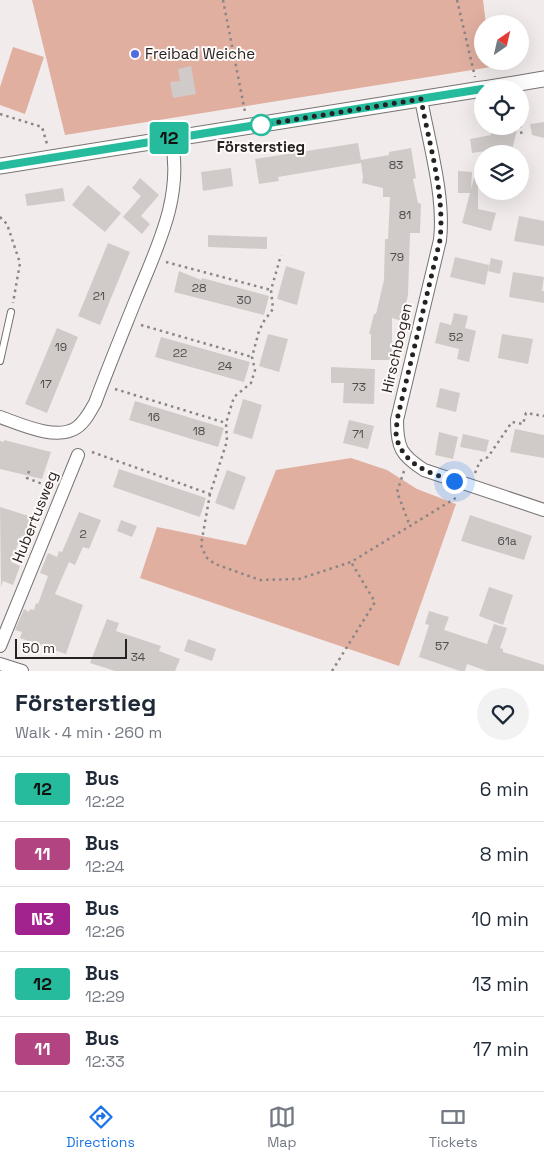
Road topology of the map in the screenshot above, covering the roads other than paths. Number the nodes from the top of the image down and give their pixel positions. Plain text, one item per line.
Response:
1 (544, 79) edge
2 (529, 80) edge
3 (474, 87) edge
4 (421, 99) junction
5 (170, 138) junction
6 (0, 166) edge
7 (11, 312) road end
8 (0, 361) edge
9 (0, 417) edge
10 (84, 453) road end
11 (544, 510) edge
12 (0, 646) edge
13 (0, 664) edge
14 (22, 671) edge

1 - 2 street
3 - 4 street
4 - 5 street
4 - 11 street, Hirschbogen
5 - 6 street
5 - 9 street
7 - 8 lane
10 - 12 street, Hubertusweg
13 - 14 street

